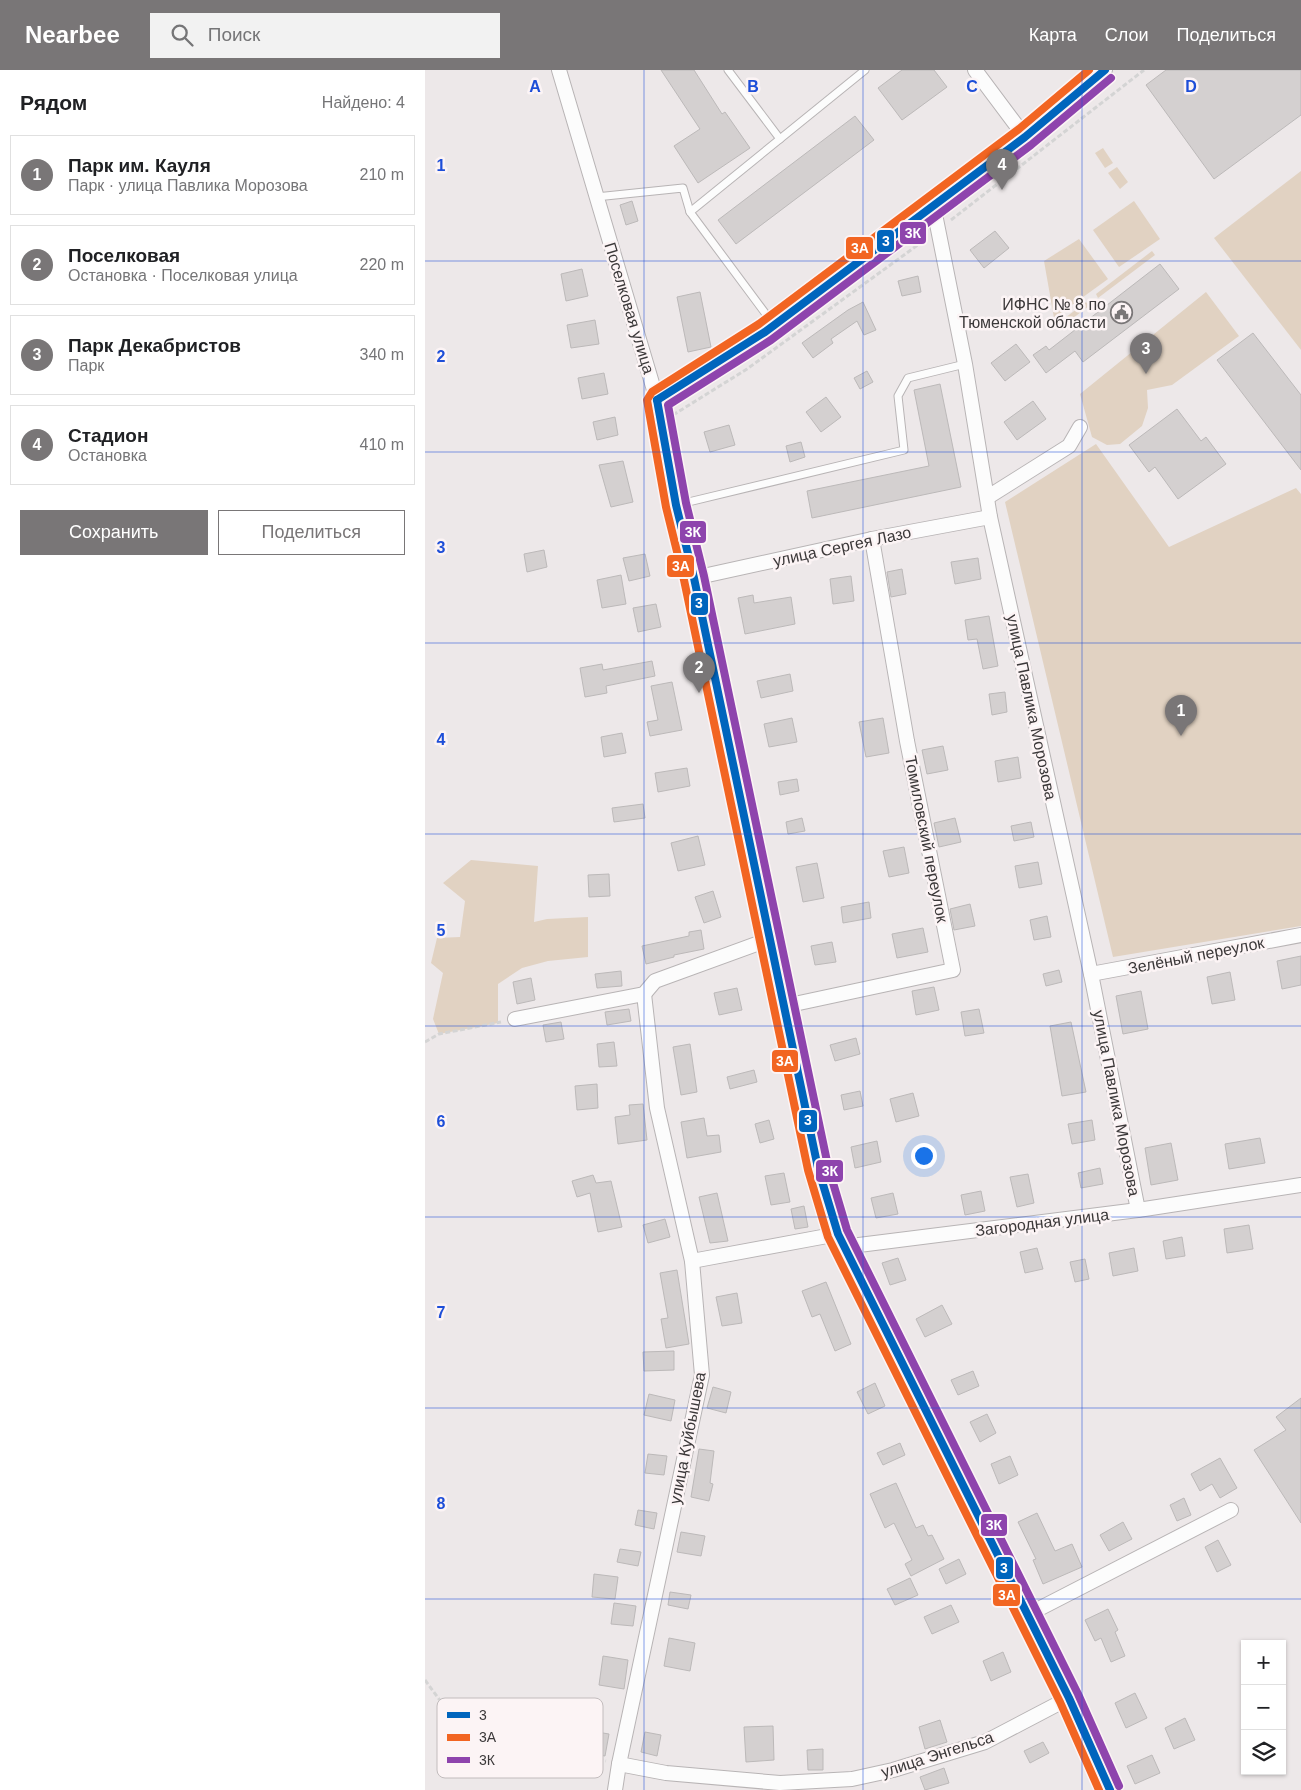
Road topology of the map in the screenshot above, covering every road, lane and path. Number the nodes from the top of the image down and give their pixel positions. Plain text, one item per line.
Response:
1 (559, 70) edge
2 (728, 70) edge
3 (863, 70) edge
4 (975, 70) edge
5 (1105, 70) edge
6 (1144, 70) edge
7 (1025, 137) junction
8 (780, 139) junction
9 (597, 197) junction
10 (933, 204) junction
11 (690, 212) junction
12 (938, 230) junction
13 (774, 325) junction
14 (965, 364) junction
15 (657, 400) junction
16 (662, 422) junction
17 (1079, 427) dead end
18 (987, 497) junction
19 (676, 505) junction
20 (990, 517) junction
21 (872, 539) junction
22 (694, 578) junction
23 (1301, 935) edge
24 (770, 939) junction
25 (1091, 974) junction
26 (644, 994) junction
27 (785, 1006) junction
28 (515, 1019) joint
29 (425, 1042) edge
30 (1301, 1186) edge
31 (1138, 1210) junction
32 (840, 1240) junction
33 (692, 1261) junction
34 (1231, 1510) dead end
35 (1027, 1615) junction
36 (425, 1680) edge
37 (438, 1698) edge
38 (1069, 1698) junction
39 (603, 1761) edge
40 (619, 1764) junction
41 (781, 1786) edge
42 (615, 1790) edge
43 (1110, 1790) edge

1 - 9 street, Поселковая улица
2 - 8 lane
3 - 8 lane
4 - 7 street
5 - 7 street
6 - 12 path
7 - 10 street
8 - 11 lane
9 - 11 lane
9 - 15 street, Поселковая улица
10 - 12 street, улица Павлика Морозова
10 - 13 street
11 - 13 lane
12 - 14 street, улица Павлика Морозова
12 - 16 path
13 - 15 street
14 - 18 street, улица Павлика Морозова
14 - 19 lane
15 - 16 street, Поселковая улица
16 - 19 street, Поселковая улица
17 - 18 street
18 - 20 street, улица Павлика Морозова
19 - 22 street, Поселковая улица
20 - 21 street, улица Сергея Лазо
20 - 25 street, улица Павлика Морозова
21 - 22 street, улица Сергея Лазо
21 - 27 street, Томиловский переулок
22 - 24 street, Поселковая улица
23 - 25 street, Зелёный переулок
24 - 26 street
24 - 27 street, Поселковая улица
25 - 31 street, улица Павлика Морозова
26 - 28 street
26 - 33 street, улица Куйбышева
27 - 32 street, Поселковая улица
28 - 29 path
30 - 31 street, Загородная улица
31 - 32 street, Загородная улица
32 - 33 street, Загородная улица
32 - 35 street, Поселковая улица
33 - 40 street, улица Куйбышева
34 - 35 street
35 - 38 street, Поселковая улица
36 - 37 path
38 - 41 street, улица Энгельса
38 - 43 street, Поселковая улица
39 - 40 path
40 - 41 street, улица Энгельса
40 - 42 street, улица Куйбышева

